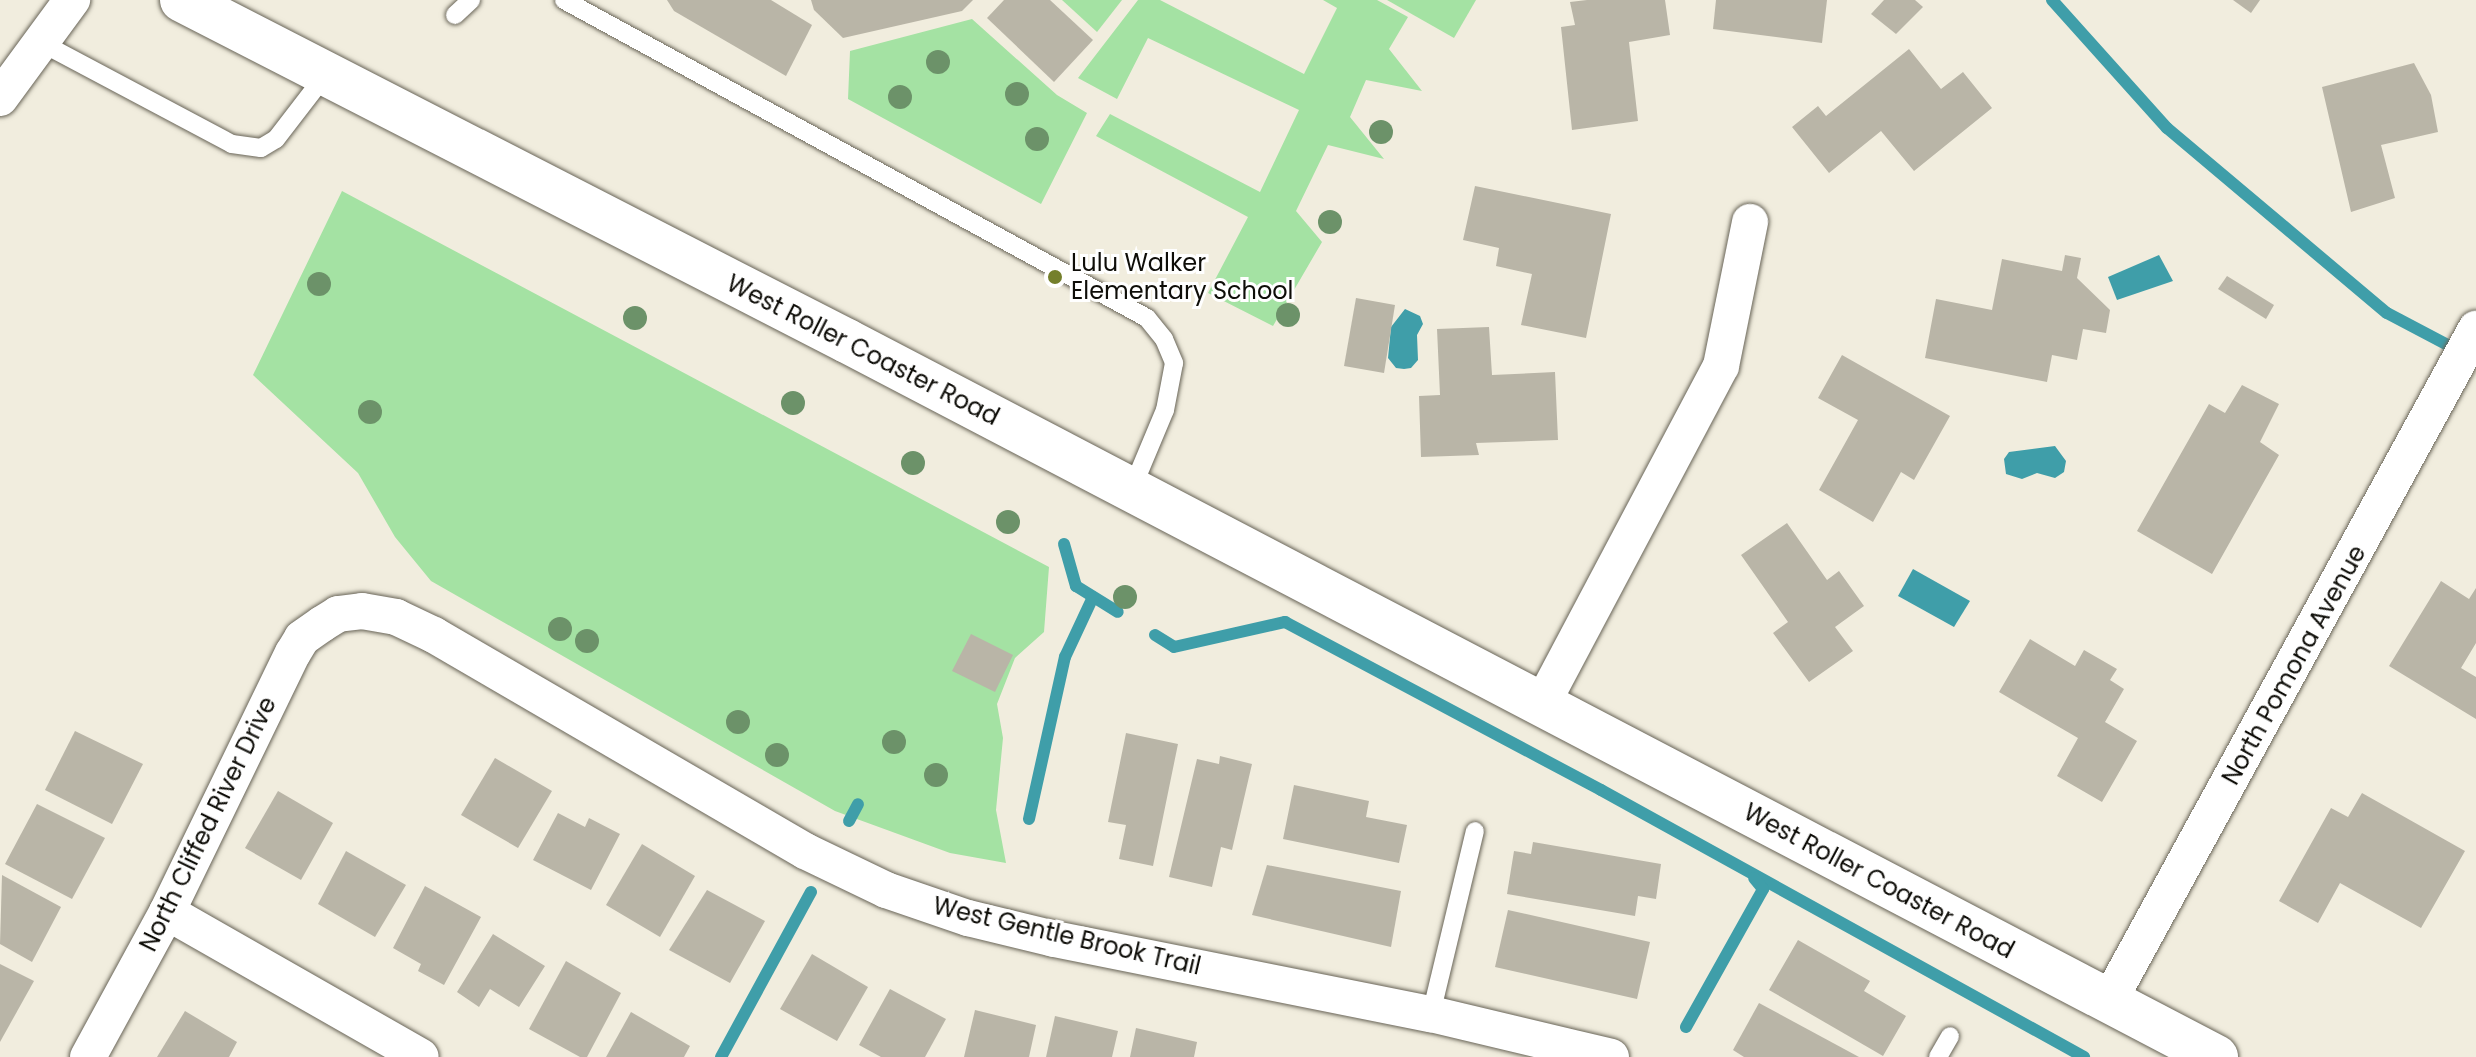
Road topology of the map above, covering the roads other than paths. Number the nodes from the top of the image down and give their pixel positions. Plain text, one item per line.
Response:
1 (72, 0) edge
2 (182, 0) edge
3 (471, 0) edge
4 (564, 0) edge
5 (455, 15) dead end
6 (40, 42) junction
7 (326, 74) junction
8 (0, 98) edge
9 (1750, 222) dead end
10 (2476, 329) edge
11 (1132, 489) junction
12 (344, 601) joint
13 (1542, 704) junction
14 (1475, 831) dead end
15 (167, 912) junction
16 (2109, 1001) junction
17 (1431, 1014) junction
18 (1950, 1036) dead end
19 (88, 1057) edge
20 (421, 1057) edge
21 (1611, 1057) edge
22 (1938, 1057) edge
23 (2216, 1057) edge

1 - 6 street
2 - 7 street, West Roller Coaster Road
3 - 5 lane
4 - 11 lane
6 - 7 lane
6 - 8 street
7 - 11 street, West Roller Coaster Road
9 - 13 street
10 - 16 street, North Pomona Avenue
11 - 13 street, West Roller Coaster Road
12 - 15 street, North Cliffed River Drive
12 - 17 street, West Gentle Brook Trail
13 - 16 street, West Roller Coaster Road
14 - 17 lane
15 - 19 street, North Cliffed River Drive
15 - 20 street
16 - 23 street, West Roller Coaster Road
17 - 21 street, West Gentle Brook Trail
18 - 22 lane

